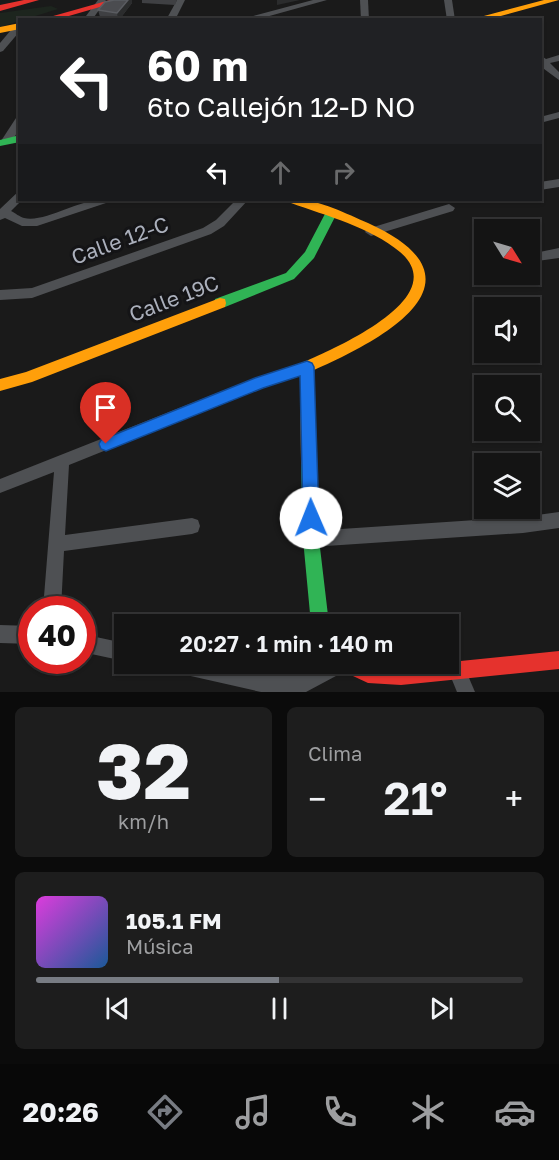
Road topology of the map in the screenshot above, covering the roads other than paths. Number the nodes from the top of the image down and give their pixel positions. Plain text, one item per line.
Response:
1 (34, 0) edge
2 (120, 0) edge
3 (181, 0) edge
4 (323, 0) edge
5 (364, 0) edge
6 (448, 0) edge
7 (555, 0) edge
8 (100, 3) edge
9 (0, 8) edge
10 (498, 17) edge
11 (50, 18) edge
12 (89, 18) edge
13 (171, 18) edge
14 (250, 18) edge
15 (365, 18) edge
16 (451, 18) edge
17 (18, 26) edge
18 (18, 27) edge
19 (0, 30) edge
20 (0, 49) edge
21 (559, 58) edge
22 (542, 61) edge
23 (542, 62) edge
24 (559, 77) edge
25 (559, 115) edge
26 (542, 119) edge
27 (18, 124) edge
28 (8, 141) edge
29 (559, 183) edge
30 (542, 186) edge
31 (18, 196) edge
32 (99, 201) edge
33 (241, 201) edge
34 (298, 201) edge
35 (449, 208) dead end
36 (331, 213) junction
37 (1, 214) edge
38 (371, 232) junction
39 (559, 253) edge
40 (540, 256) edge
41 (0, 295) edge
42 (307, 367) junction
43 (0, 385) edge
44 (62, 462) junction
45 (0, 486) edge
46 (559, 520) edge
47 (192, 526) dead end
48 (311, 539) junction
49 (57, 544) junction
50 (53, 596) edge
51 (319, 614) edge
52 (0, 634) edge
53 (18, 635) edge
54 (96, 646) edge
55 (114, 650) edge
56 (559, 660) edge
57 (459, 670) edge
58 (222, 674) edge
59 (323, 674) edge
60 (369, 674) edge
61 (420, 674) edge
62 (459, 674) edge
63 (466, 692) edge

1 - 9 street
2 - 8 street
3 - 13 street
4 - 14 street
5 - 15 street
6 - 16 street
7 - 10 street
8 - 11 street
8 - 12 street
17 - 19 street
18 - 20 street
21 - 22 street
23 - 24 street
25 - 26 street
27 - 28 street
29 - 30 street
31 - 37 street
32 - 37 street
33 - 41 street, Calle 12-C
34 - 36 street
35 - 38 street
36 - 38 street
36 - 43 street, Calle 19C
38 - 42 street
39 - 40 street
42 - 44 street
42 - 48 street
44 - 45 street
44 - 49 street
46 - 48 street
47 - 49 street
48 - 51 street
49 - 50 street
52 - 53 street
54 - 55 street
56 - 57 street
58 - 59 street
60 - 61 street
62 - 63 street

